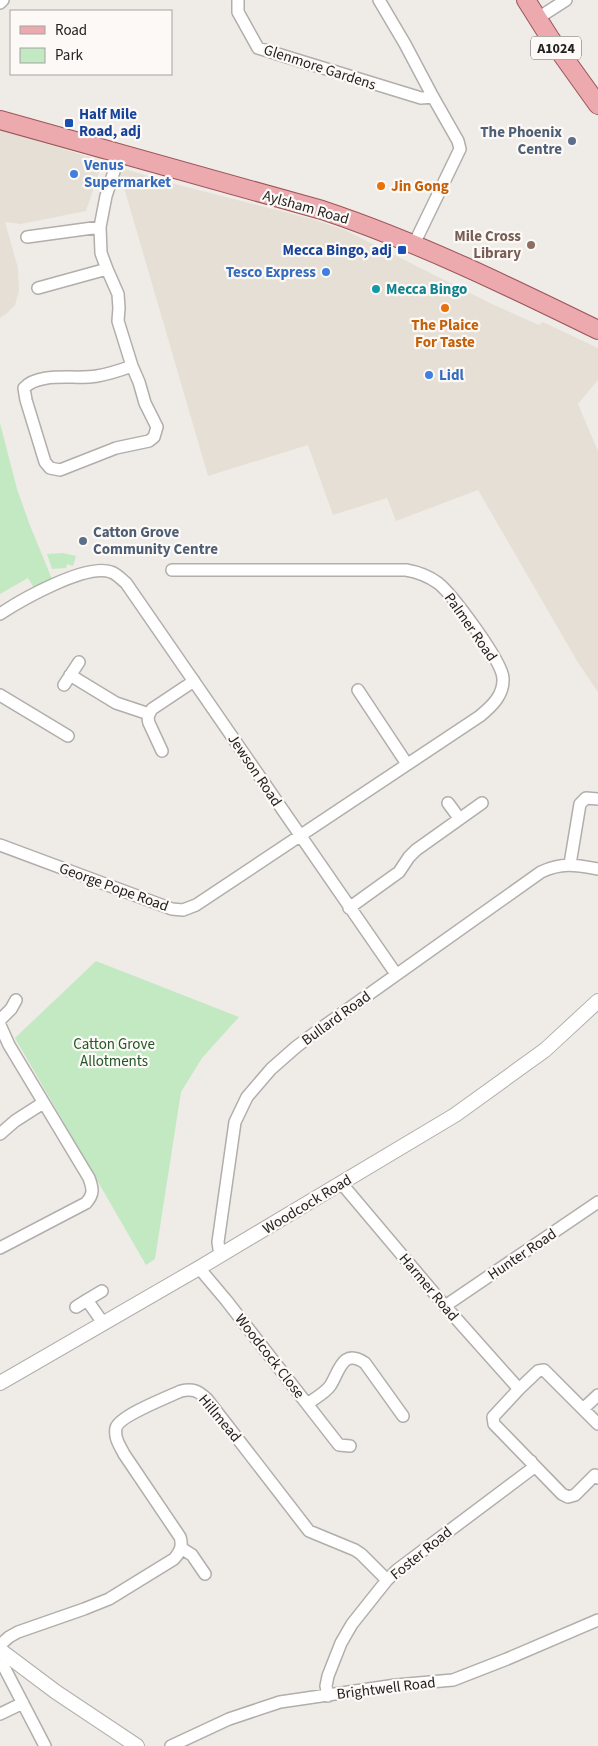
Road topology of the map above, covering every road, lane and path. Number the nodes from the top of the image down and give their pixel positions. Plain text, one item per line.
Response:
1 (4, 0) edge
2 (238, 0) edge
3 (379, 0) edge
4 (526, 0) edge
5 (566, 0) edge
6 (0, 3) edge
7 (538, 18) junction
8 (433, 98) junction
9 (598, 105) edge
10 (0, 120) edge
11 (120, 153) junction
12 (100, 227) junction
13 (27, 237) dead end
14 (414, 244) junction
15 (107, 269) junction
16 (38, 288) dead end
17 (598, 330) edge
18 (132, 366) junction
19 (172, 570) dead end
20 (0, 614) edge
21 (79, 662) dead end
22 (194, 681) junction
23 (358, 690) dead end
24 (0, 695) edge
25 (149, 714) junction
26 (68, 736) dead end
27 (162, 751) dead end
28 (407, 764) junction
29 (598, 799) edge
30 (482, 802) dead end
31 (448, 803) dead end
32 (459, 818) junction
33 (300, 836) junction
34 (0, 845) edge
35 (570, 864) junction
36 (598, 869) edge
37 (349, 908) junction
38 (396, 974) junction
39 (16, 1000) dead end
40 (598, 1001) edge
41 (0, 1020) edge
42 (0, 1025) edge
43 (3, 1039) edge
44 (43, 1103) junction
45 (0, 1134) edge
46 (342, 1184) junction
47 (598, 1202) edge
48 (0, 1248) edge
49 (223, 1254) junction
50 (199, 1268) junction
51 (102, 1291) dead end
52 (87, 1300) junction
53 (445, 1306) junction
54 (76, 1307) dead end
55 (103, 1322) junction
56 (0, 1383) edge
57 (519, 1389) junction
58 (598, 1395) edge
59 (307, 1404) junction
60 (584, 1408) junction
61 (403, 1416) dead end
62 (598, 1424) edge
63 (342, 1449) dead end
64 (531, 1462) junction
65 (597, 1475) edge
66 (181, 1548) junction
67 (204, 1574) dead end
68 (387, 1580) junction
69 (598, 1620) edge
70 (3, 1650) edge
71 (328, 1696) junction
72 (23, 1703) junction
73 (0, 1714) edge
74 (45, 1746) edge
75 (137, 1746) edge
76 (171, 1746) edge

1 - 6 street
2 - 8 street, Glenmore Gardens
3 - 8 street
4 - 7 main road, A1024
5 - 7 street
7 - 9 main road, A1024
8 - 14 street
10 - 11 main road, Aylsham Road
11 - 12 street
11 - 14 main road, Aylsham Road
12 - 13 street
12 - 15 street
14 - 17 main road, Aylsham Road
15 - 16 street
15 - 18 street
18 - 18 street
19 - 28 street, Palmer Road
20 - 22 street, Jewson Road
21 - 25 street
22 - 25 street
22 - 33 street, Jewson Road
23 - 28 street
24 - 26 street
25 - 27 street
28 - 33 street, Palmer Road
29 - 35 street
30 - 32 street
31 - 32 street
32 - 37 street
33 - 34 street, George Pope Road
33 - 37 street, Jewson Road
35 - 36 street, Bullard Road
35 - 38 street, Bullard Road
37 - 38 street, Jewson Road
38 - 49 street, Bullard Road
39 - 41 street
40 - 46 street, Woodcock Road
42 - 43 street
43 - 44 street
44 - 45 street
44 - 48 street
46 - 49 street, Woodcock Road
46 - 53 street, Harmer Road
47 - 53 street, Hunter Road
49 - 50 street, Woodcock Road
50 - 55 street, Woodcock Road
50 - 59 street, Woodcock Close
51 - 52 street
52 - 54 street
52 - 55 street
53 - 57 street, Harmer Road
55 - 56 street, Woodcock Road
57 - 60 street
57 - 64 street
58 - 60 street
59 - 61 street
59 - 63 street, Woodcock Close
60 - 62 street
64 - 65 street
64 - 68 street, Foster Road
66 - 67 street, Hillmead
66 - 68 street, Hillmead
66 - 70 street
68 - 71 street, Foster Road
69 - 71 street, Brightwell Road
70 - 72 street
70 - 75 street
71 - 76 street, Brightwell Road
72 - 73 street
72 - 74 street

